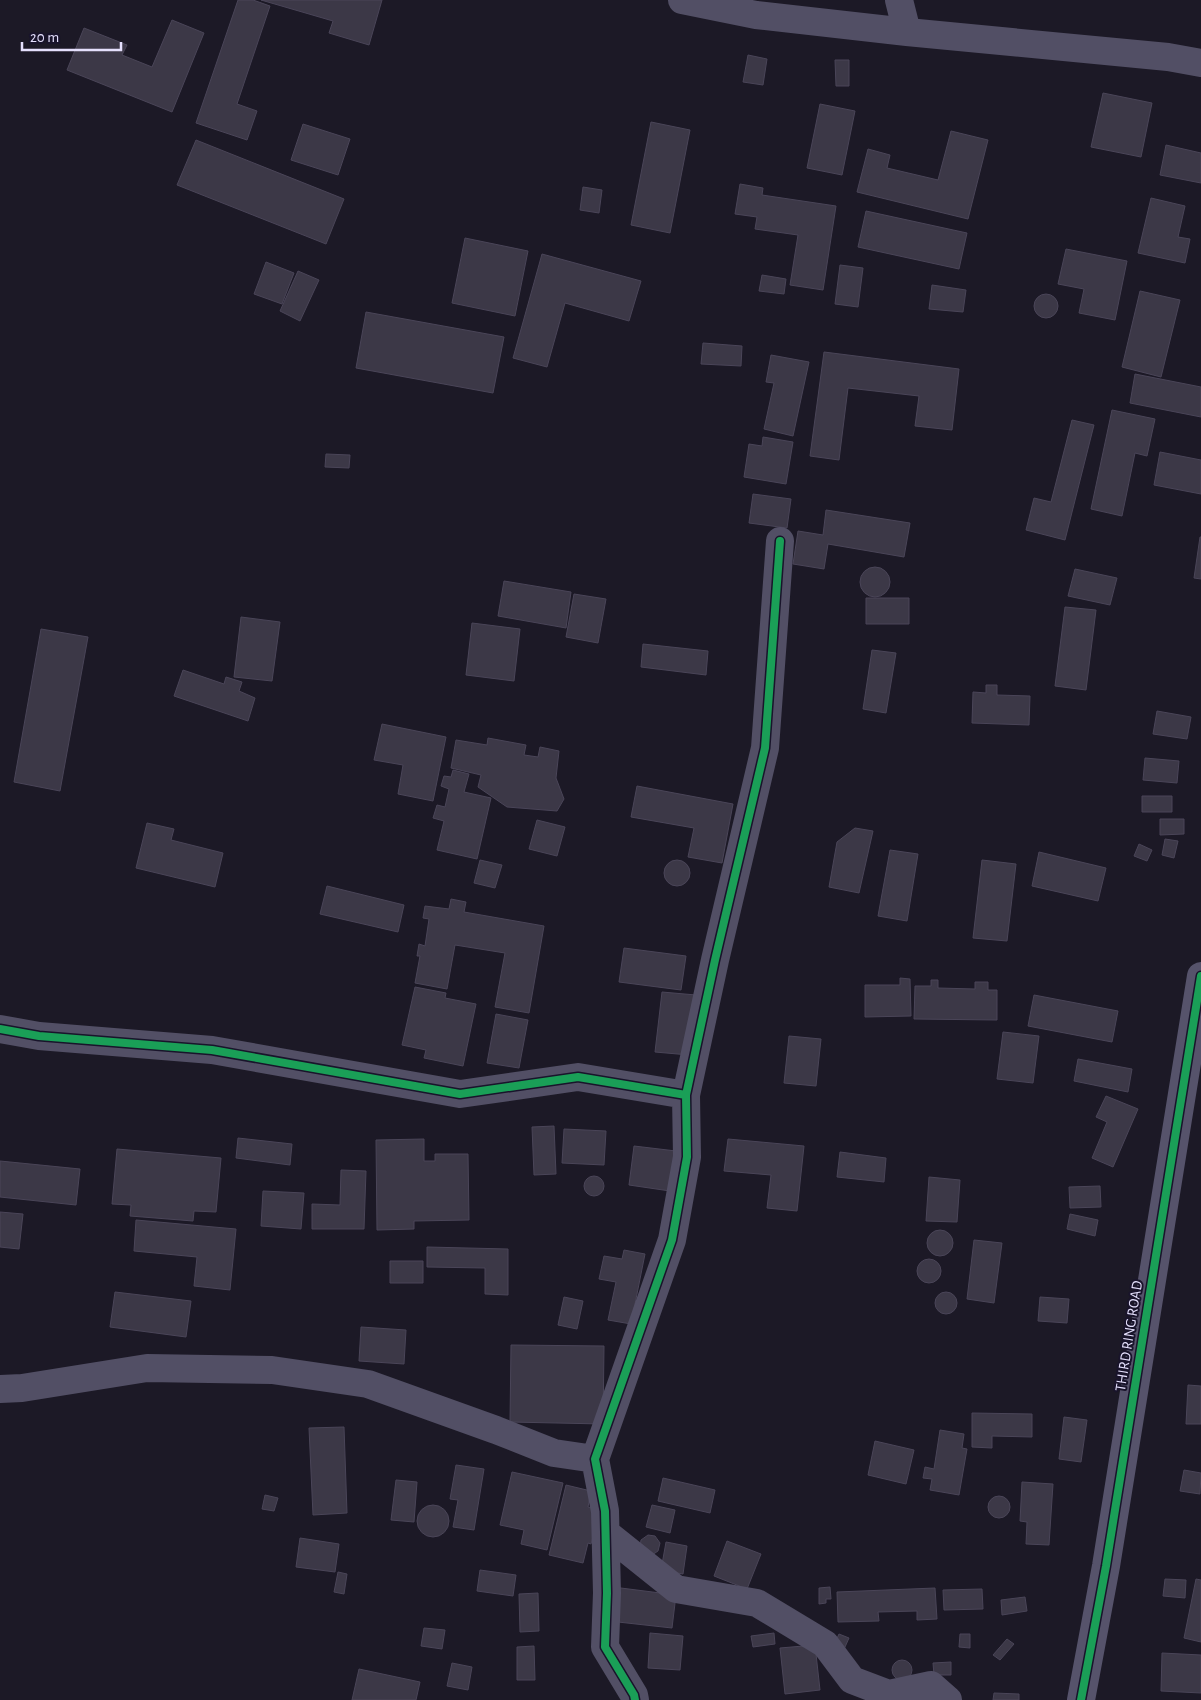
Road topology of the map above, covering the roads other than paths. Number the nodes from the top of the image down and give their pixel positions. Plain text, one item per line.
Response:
1 (682, 0) edge
2 (898, 0) edge
3 (907, 32) junction
4 (1201, 63) edge
5 (780, 541) dead end
6 (1201, 976) edge
7 (0, 1029) edge
8 (686, 1095) junction
9 (0, 1389) edge
10 (595, 1459) junction
11 (606, 1533) junction
12 (635, 1700) edge
13 (948, 1700) edge
14 (1081, 1700) edge

1 - 3 street
2 - 3 street
3 - 4 street
5 - 8 street
6 - 14 street, THIRD RING ROAD
7 - 8 street
8 - 10 street
9 - 10 street
10 - 11 street
11 - 12 street
11 - 13 street

